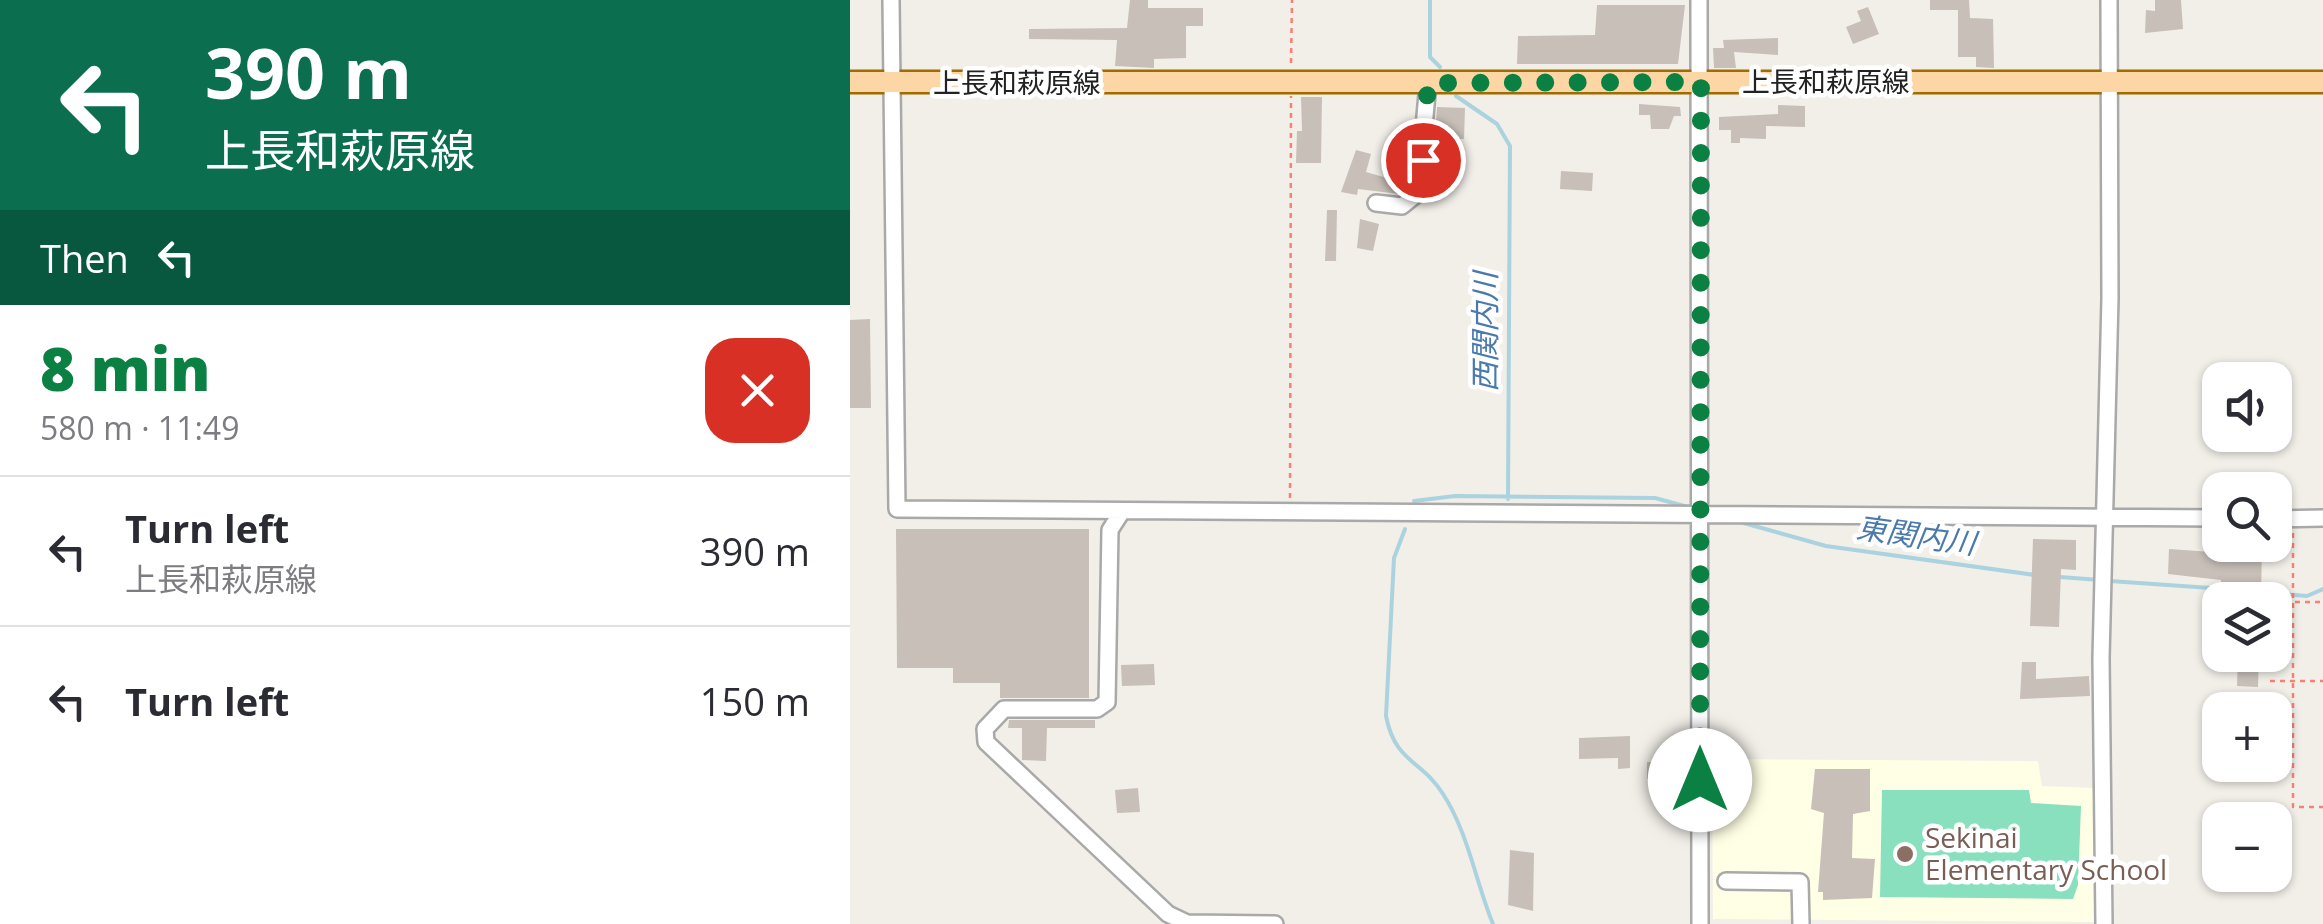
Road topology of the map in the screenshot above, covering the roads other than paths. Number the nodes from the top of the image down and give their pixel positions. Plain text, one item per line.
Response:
1 (891, 0) edge
2 (1699, 0) edge
3 (2109, 0) edge
4 (850, 82) edge
5 (893, 82) junction
6 (1701, 82) junction
7 (2109, 82) junction
8 (2323, 82) edge
9 (1428, 83) junction
10 (1376, 203) dead end
11 (1700, 511) junction
12 (1121, 513) junction
13 (2105, 515) junction
14 (2202, 518) edge
15 (2323, 518) edge
16 (2292, 519) edge
17 (1726, 881) dead end
18 (1275, 924) edge
19 (1700, 924) edge
20 (1801, 924) edge
21 (2104, 924) edge

1 - 5 street
2 - 6 street
3 - 7 street
4 - 5 main road, 上長和萩原線
5 - 9 main road, 上長和萩原線
5 - 12 street
6 - 7 main road, 上長和萩原線
6 - 9 main road, 上長和萩原線
6 - 11 street
7 - 8 main road, 上長和萩原線
7 - 13 street
9 - 10 street
11 - 12 street
11 - 13 street
11 - 19 street
12 - 18 street
13 - 14 street
13 - 21 street
15 - 16 street
17 - 20 street

